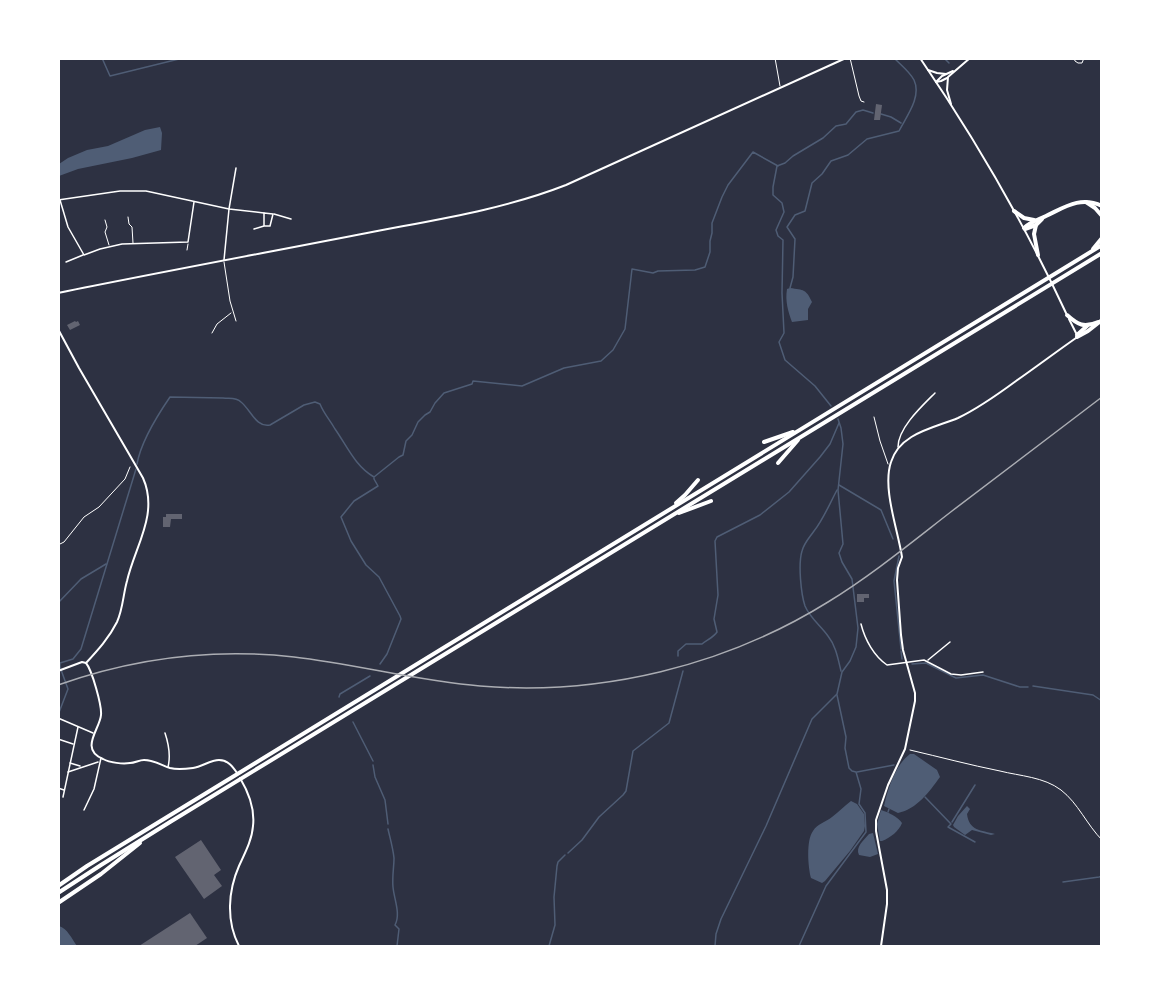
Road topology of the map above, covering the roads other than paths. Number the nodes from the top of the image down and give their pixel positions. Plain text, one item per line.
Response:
1 (775, 58) edge
2 (848, 58) edge
3 (920, 58) edge
4 (970, 58) edge
5 (1074, 58) edge
6 (1084, 58) edge
7 (928, 70) junction
8 (947, 75) junction
9 (936, 82) junction
10 (781, 88) junction
11 (864, 102) dead end
12 (954, 109) junction
13 (236, 168) dead end
14 (59, 199) edge
15 (1085, 201) junction
16 (194, 202) junction
17 (1101, 206) edge
18 (229, 209) junction
19 (1014, 212) junction
20 (264, 213) junction
21 (273, 214) junction
22 (1101, 216) edge
23 (128, 218) dead end
24 (291, 219) dead end
25 (105, 220) dead end
26 (1035, 222) junction
27 (264, 226) junction
28 (254, 229) dead end
29 (1024, 229) junction
30 (1101, 238) edge
31 (188, 242) junction
32 (133, 243) junction
33 (109, 246) junction
34 (1101, 246) edge
35 (187, 250) dead end
36 (1089, 253) junction
37 (1101, 253) edge
38 (84, 255) junction
39 (1038, 255) junction
40 (1101, 258) edge
41 (224, 261) junction
42 (66, 262) dead end
43 (1084, 263) junction
44 (58, 293) edge
45 (232, 311) junction
46 (1067, 315) junction
47 (236, 321) dead end
48 (1100, 321) edge
49 (1088, 326) junction
50 (58, 329) edge
51 (212, 333) dead end
52 (1077, 336) junction
53 (935, 393) dead end
54 (874, 417) dead end
55 (805, 427) junction
56 (805, 433) junction
57 (764, 442) dead end
58 (898, 448) junction
59 (778, 463) dead end
60 (890, 465) junction
61 (698, 480) dead end
62 (711, 501) dead end
63 (669, 510) junction
64 (669, 516) junction
65 (861, 624) dead end
66 (950, 642) dead end
67 (927, 660) junction
68 (907, 662) junction
69 (86, 663) junction
70 (59, 671) edge
71 (983, 672) dead end
72 (58, 718) edge
73 (78, 726) junction
74 (94, 733) junction
75 (165, 733) dead end
76 (58, 739) edge
77 (73, 745) junction
78 (100, 760) junction
79 (70, 763) junction
80 (81, 766) junction
81 (168, 767) junction
82 (68, 772) junction
83 (244, 773) junction
84 (58, 788) edge
85 (64, 790) junction
86 (63, 797) dead end
87 (84, 810) dead end
88 (149, 835) junction
89 (58, 886) edge
90 (58, 893) edge
91 (58, 903) edge
92 (239, 946) edge
93 (881, 946) edge

1 - 10 lane
2 - 10 street
2 - 11 lane
3 - 7 street
4 - 8 street
5 - 6 lane
7 - 8 street
7 - 9 street
8 - 9 street
8 - 12 street
9 - 12 street
10 - 41 street
12 - 19 street
13 - 18 street
14 - 16 street
14 - 38 street
15 - 17 highway
15 - 22 highway
15 - 26 highway
16 - 18 street
16 - 31 street
18 - 20 street
18 - 41 street
19 - 26 highway
19 - 29 street
20 - 21 street
20 - 27 street
21 - 24 street
21 - 27 street
23 - 32 lane
25 - 33 lane
26 - 29 highway
26 - 39 highway
27 - 28 street
29 - 39 street
30 - 36 highway
31 - 32 street
31 - 35 lane
32 - 33 street
33 - 38 street
34 - 36 highway
36 - 55 highway
37 - 43 highway
38 - 42 street
39 - 46 street
40 - 43 highway
41 - 44 street
41 - 45 lane
43 - 56 highway
45 - 47 lane
45 - 51 lane
46 - 49 highway
46 - 52 street
48 - 49 highway
48 - 52 highway
49 - 52 highway
50 - 69 street
52 - 58 street
53 - 58 street
54 - 60 lane
55 - 57 highway
55 - 63 highway
56 - 59 highway
56 - 64 highway
58 - 60 street
60 - 68 street
61 - 63 highway
62 - 64 highway
63 - 83 highway
64 - 83 highway
65 - 68 street
66 - 67 street
67 - 68 street
67 - 71 street
68 - 93 street
69 - 70 street
69 - 74 street
72 - 73 street
73 - 74 street
73 - 77 street
74 - 78 street
75 - 81 street
76 - 77 street
77 - 79 street
78 - 80 street
78 - 81 street
78 - 87 street
79 - 80 street
79 - 82 street
80 - 82 street
81 - 92 street
82 - 85 street
83 - 88 highway
83 - 89 highway
84 - 85 street
85 - 86 street
88 - 90 highway
88 - 91 highway

